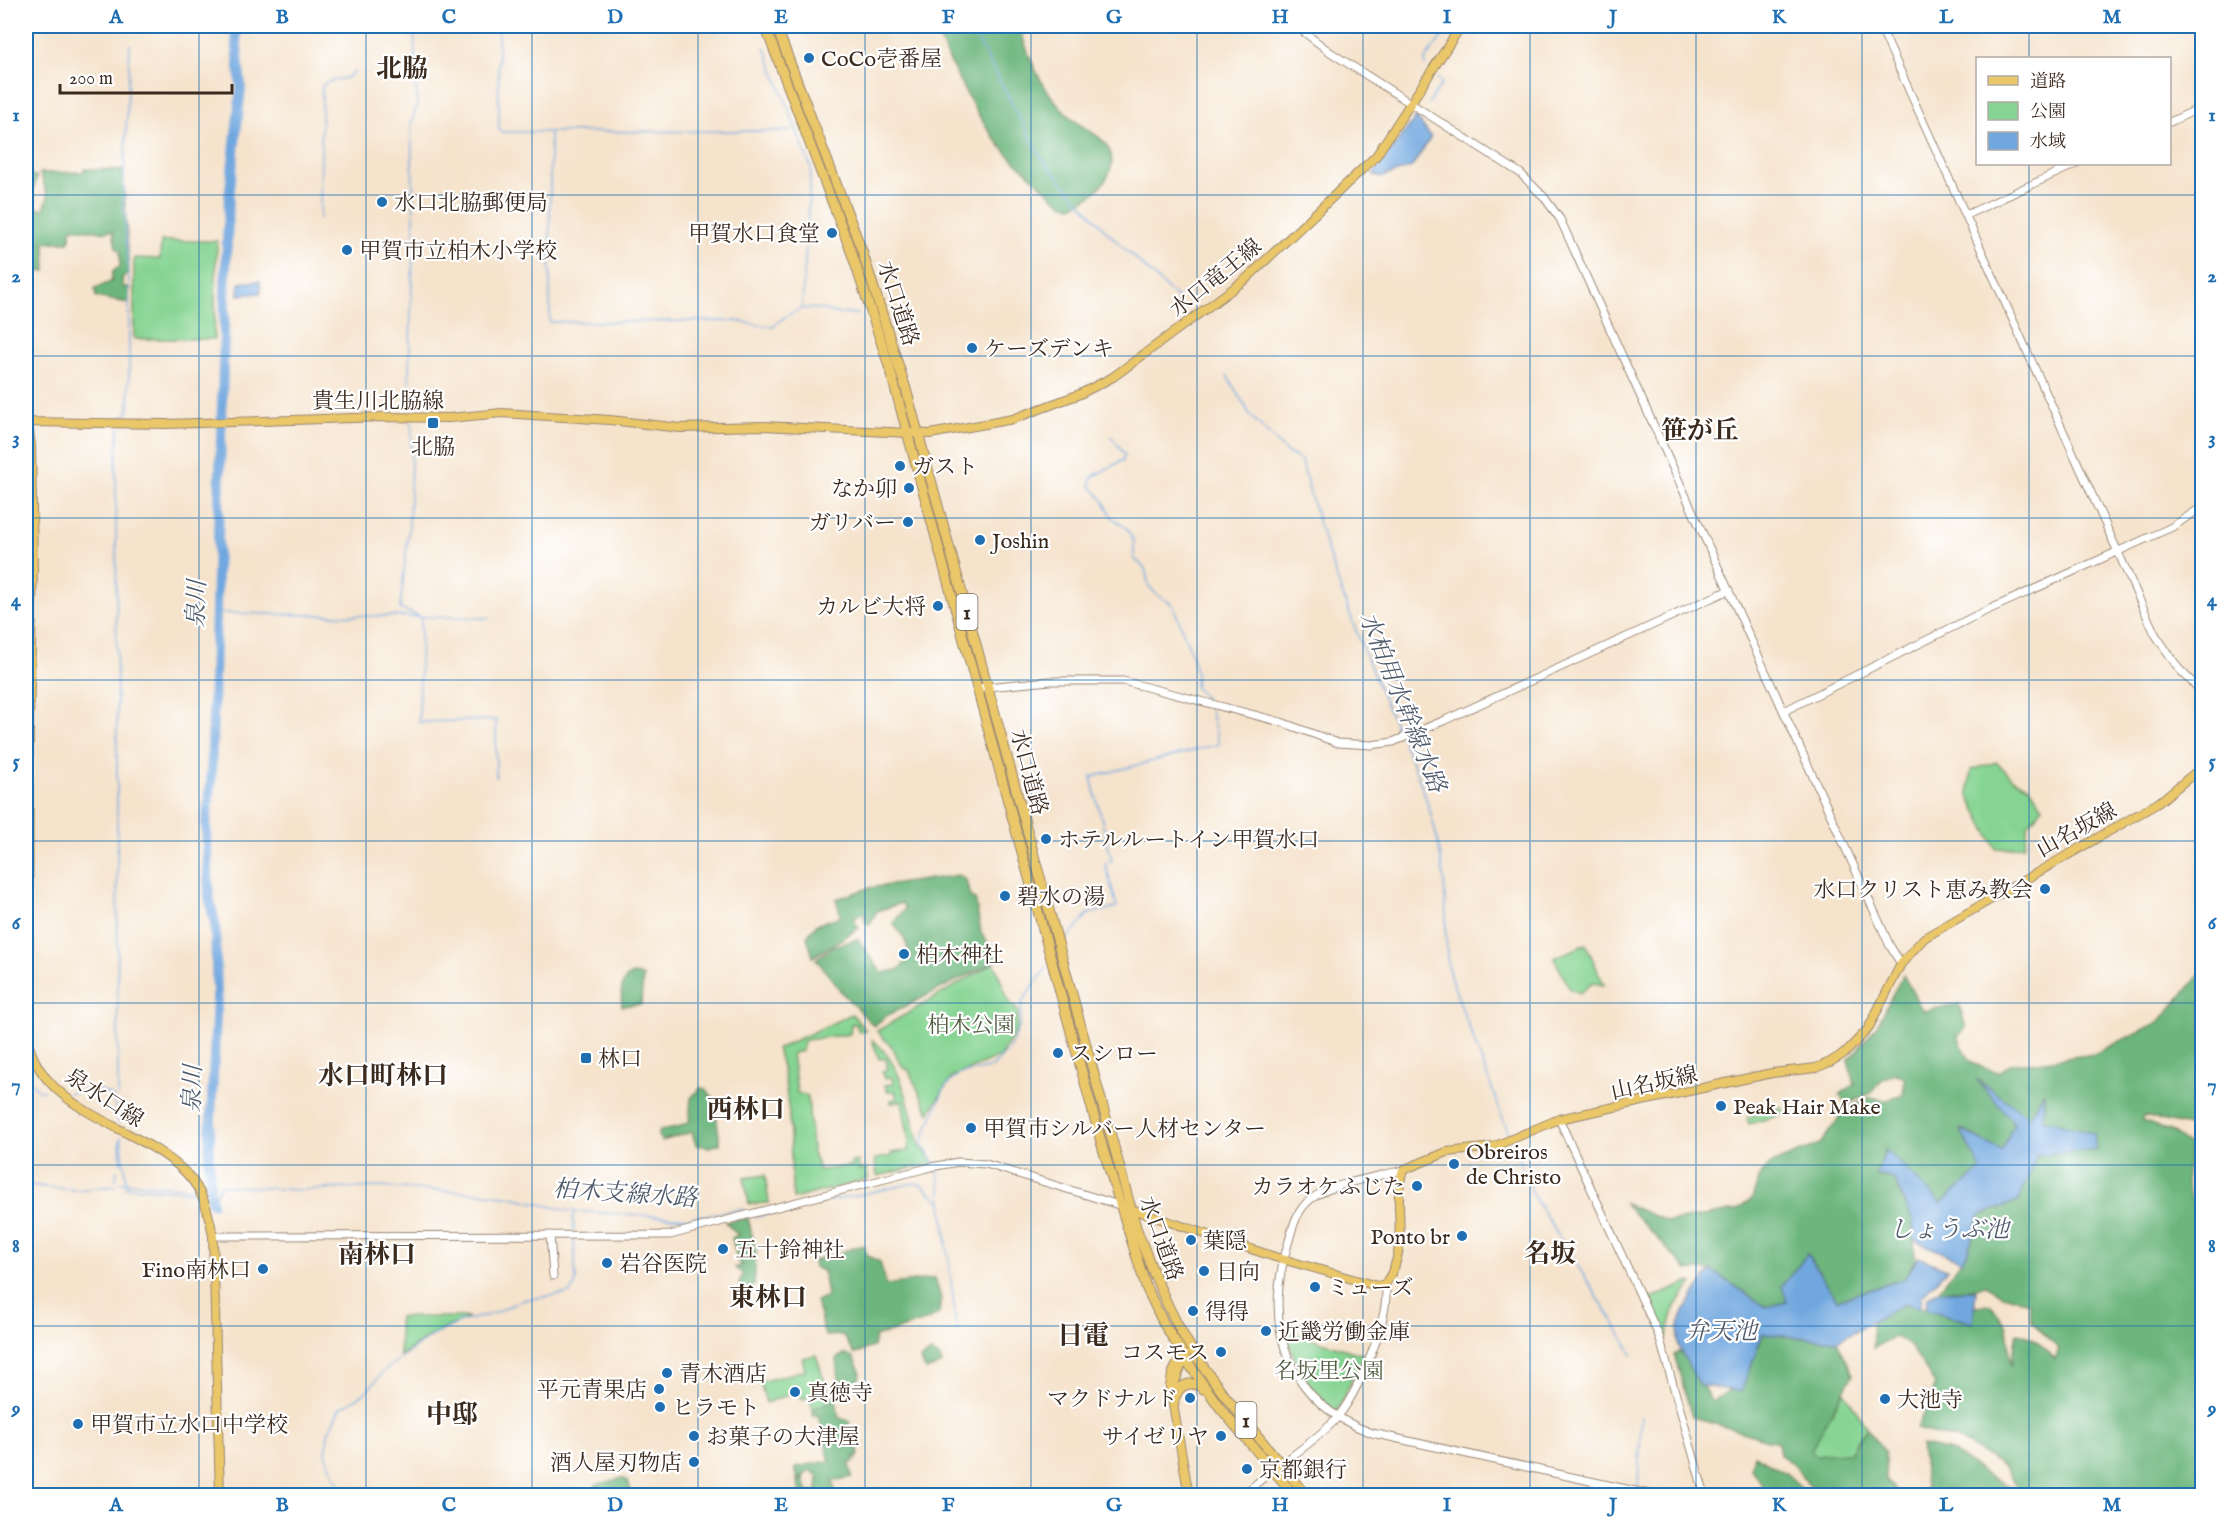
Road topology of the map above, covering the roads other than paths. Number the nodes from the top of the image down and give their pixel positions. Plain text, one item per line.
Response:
1 (765, 26) edge
2 (776, 26) edge
3 (1296, 26) edge
4 (1461, 26) edge
5 (1880, 26) edge
6 (1410, 102) junction
7 (2202, 107) edge
8 (2171, 121) edge
9 (2074, 165) edge
10 (1966, 215) junction
11 (26, 411) edge
12 (28, 422) junction
13 (908, 432) junction
14 (919, 434) junction
15 (2202, 507) edge
16 (2118, 551) junction
17 (1729, 590) junction
18 (28, 597) edge
19 (976, 688) junction
20 (987, 689) junction
21 (2202, 692) edge
22 (1784, 711) junction
23 (2202, 767) edge
24 (1901, 964) junction
25 (1559, 1119) junction
26 (1403, 1170) junction
27 (1119, 1205) junction
28 (1129, 1208) junction
29 (550, 1235) junction
30 (213, 1236) junction
31 (1284, 1259) junction
32 (553, 1276) dead end
33 (1385, 1284) junction
34 (1159, 1288) junction
35 (1182, 1355) junction
36 (1174, 1400) junction
37 (1221, 1409) junction
38 (1337, 1417) junction
39 (1281, 1463) junction
40 (1273, 1470) junction
41 (220, 1496) edge
42 (1189, 1496) edge
43 (1243, 1496) edge
44 (1295, 1496) edge
45 (1307, 1496) edge
46 (1658, 1496) edge
47 (1705, 1496) edge

1 - 13 highway, 水口道路 / 1
2 - 14 highway, 水口道路 / 1
3 - 6 street
4 - 6 main road, 水口竜王線
5 - 10 street
6 - 14 main road, 水口竜王線
6 - 17 street
7 - 8 street
9 - 10 street
10 - 16 street
11 - 12 main road
12 - 13 main road, 貴生川北脇線
12 - 18 main road
13 - 14 main road, 水口竜王線
13 - 19 highway, 水口道路 / 1
14 - 20 highway, 水口道路 / 1
15 - 16 street
16 - 21 street
16 - 22 street
17 - 20 street
17 - 22 street
18 - 30 main road, 泉水口線
19 - 20 street
19 - 27 highway, 水口道路 / 1
20 - 28 highway, 水口道路 / 1
22 - 24 street
23 - 24 main road, 山名坂線
24 - 25 main road, 山名坂線
25 - 26 main road, 山名坂線
25 - 47 street
26 - 31 street
26 - 33 main road
27 - 28 main road
27 - 29 street
27 - 35 highway, 水口道路 / 1
28 - 31 main road
28 - 34 highway, 水口道路 / 1
29 - 30 street
29 - 32 street
30 - 41 main road, 泉水口線
31 - 33 main road
31 - 38 street
33 - 38 street
34 - 35 highway
34 - 39 highway, 水口道路 / 1
35 - 36 highway
35 - 37 highway, 水口道路 / 1
36 - 37 highway
36 - 42 main road
37 - 40 highway, 水口道路 / 1
38 - 39 street
38 - 46 street
39 - 40 street
39 - 45 highway, 水口道路 / 1
40 - 43 street
40 - 44 highway, 水口道路 / 1

